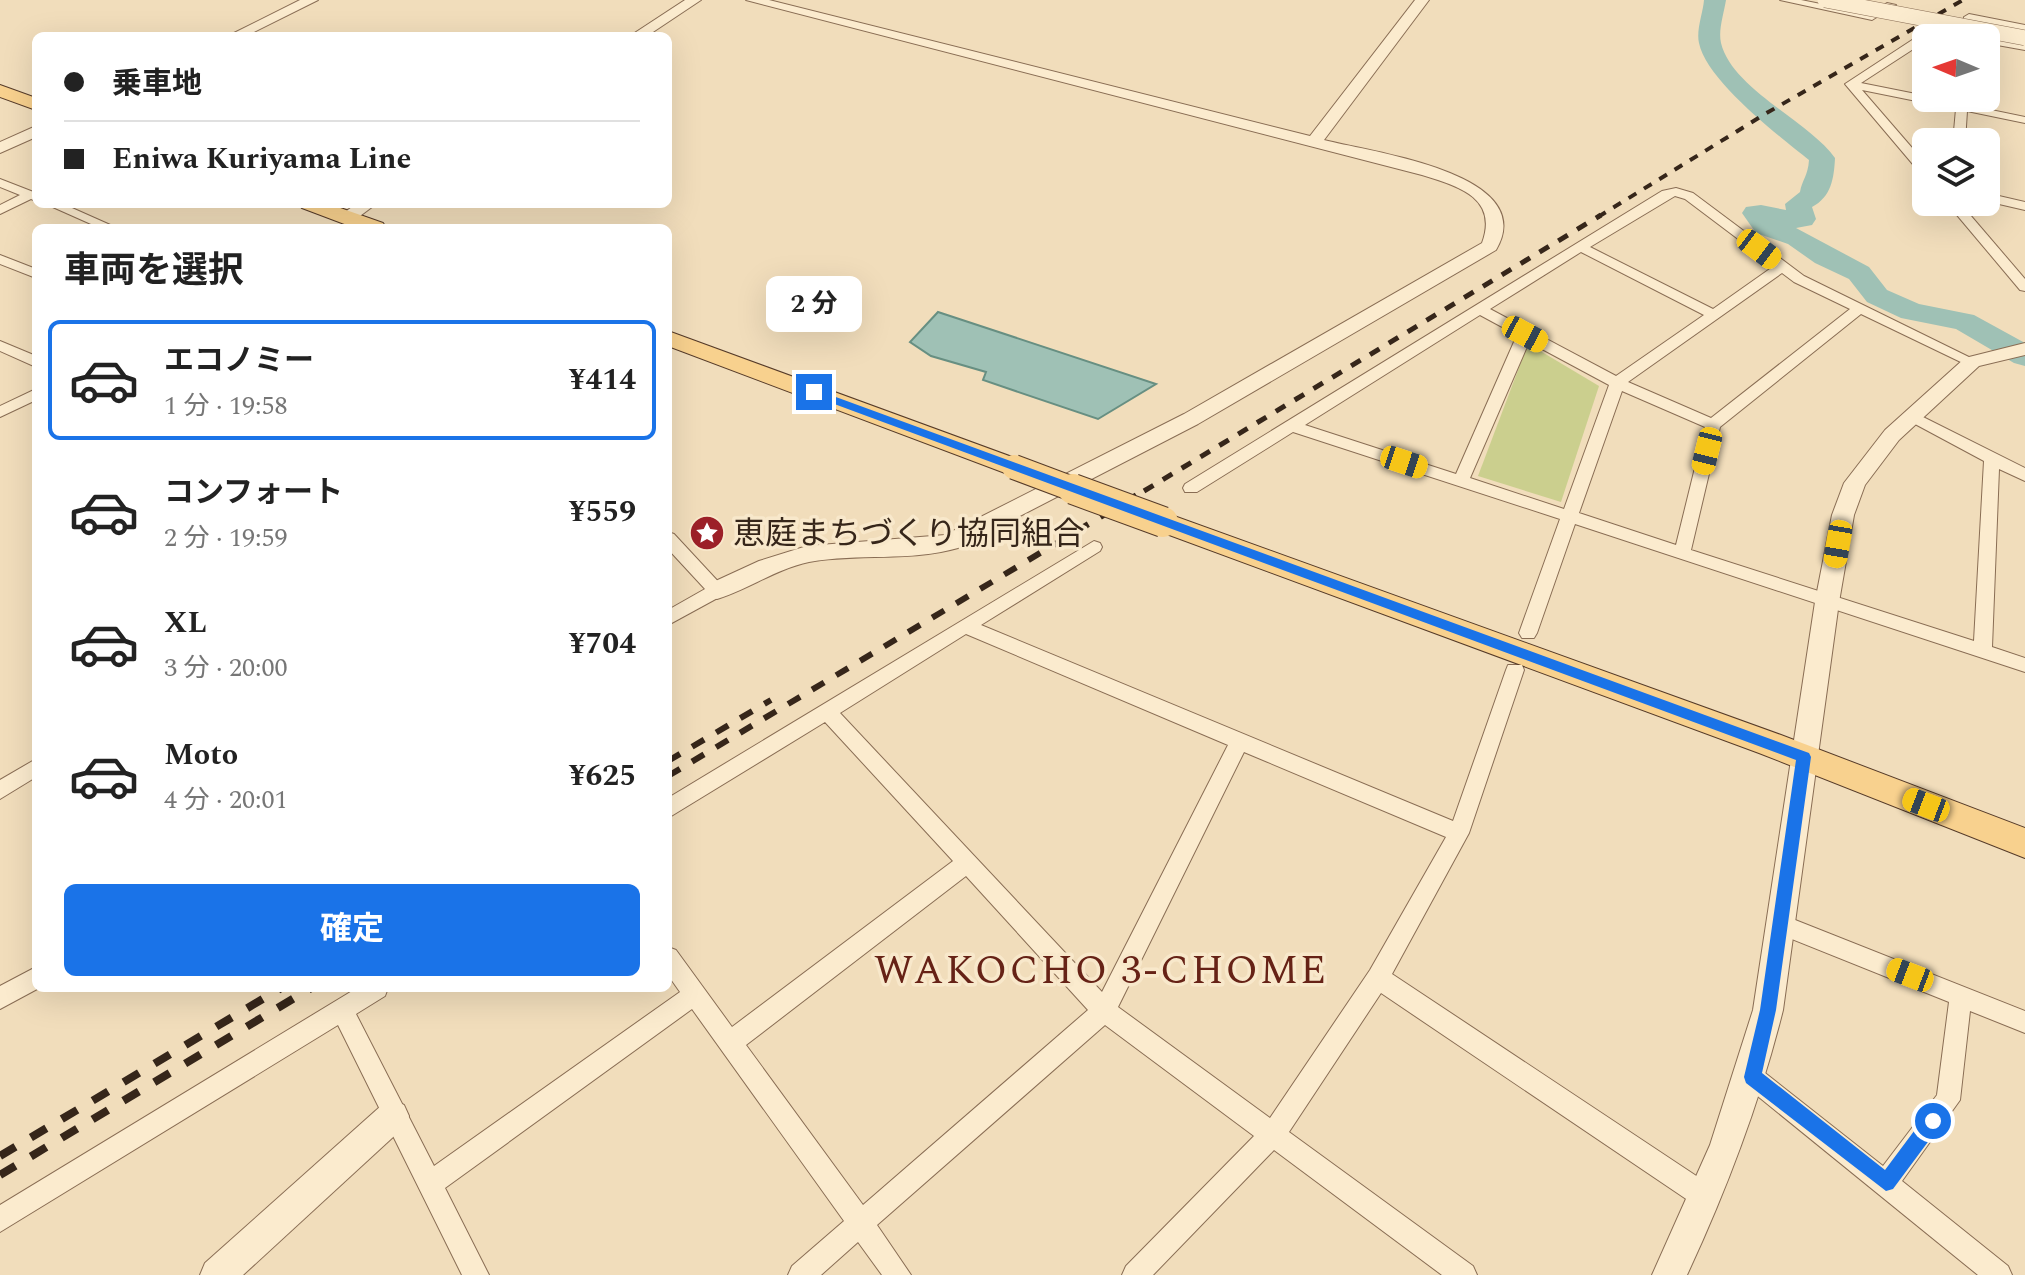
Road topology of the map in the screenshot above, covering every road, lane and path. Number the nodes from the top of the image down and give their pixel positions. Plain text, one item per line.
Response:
1 (311, 0) edge
2 (694, 0) edge
3 (753, 0) edge
4 (1422, 0) edge
5 (1785, 0) edge
6 (1825, 0) edge
7 (1862, 0) edge
8 (1969, 24) edge
9 (2025, 28) edge
10 (243, 32) edge
11 (643, 32) edge
12 (2025, 38) edge
13 (2000, 43) edge
14 (1912, 45) edge
15 (2025, 47) edge
16 (1851, 84) junction
17 (0, 92) edge
18 (1912, 94) edge
19 (32, 103) edge
20 (1997, 112) edge
21 (2025, 120) edge
22 (32, 133) edge
23 (1314, 142) junction
24 (0, 148) edge
25 (1912, 156) edge
26 (0, 183) edge
27 (32, 196) edge
28 (32, 196) edge
29 (2000, 200) edge
30 (2025, 206) edge
31 (62, 208) edge
32 (320, 208) edge
33 (362, 208) edge
34 (0, 210) edge
35 (1964, 216) edge
36 (346, 218) junction
37 (101, 224) edge
38 (363, 224) edge
39 (1581, 247) junction
40 (0, 259) edge
41 (1782, 267) junction
42 (32, 272) edge
43 (2025, 287) edge
44 (1860, 308) junction
45 (1479, 309) junction
46 (1715, 315) junction
47 (1525, 334) junction
48 (672, 339) edge
49 (0, 345) edge
50 (2025, 349) edge
51 (1984, 359) junction
52 (32, 360) edge
53 (1617, 383) junction
54 (32, 396) edge
55 (0, 412) edge
56 (1910, 417) junction
57 (1289, 425) junction
58 (1713, 425) junction
59 (1992, 458) junction
60 (2025, 475) edge
61 (1461, 481) junction
62 (1191, 488) dead end
63 (1571, 516) junction
64 (672, 542) edge
65 (1094, 547) dead end
66 (1682, 553) junction
67 (717, 590) junction
68 (1827, 602) junction
69 (672, 616) edge
70 (964, 626) junction
71 (1528, 633) dead end
72 (1983, 649) junction
73 (2025, 665) edge
74 (1515, 670) dead end
75 (828, 712) junction
76 (1240, 740) junction
77 (1804, 757) junction
78 (32, 770) edge
79 (0, 790) edge
80 (672, 807) edge
81 (1459, 833) junction
82 (2025, 843) edge
83 (968, 862) junction
84 (1780, 924) junction
85 (672, 962) edge
86 (1378, 978) junction
87 (32, 980) edge
88 (371, 992) edge
89 (695, 994) junction
90 (1961, 995) junction
91 (0, 998) edge
92 (342, 1010) junction
93 (1104, 1011) junction
94 (2025, 1022) edge
95 (731, 1042) junction
96 (1752, 1077) junction
97 (393, 1116) junction
98 (1273, 1134) junction
99 (1886, 1182) junction
100 (430, 1184) junction
101 (1707, 1198) junction
102 (0, 1219) edge
103 (861, 1223) junction
104 (217, 1275) edge
105 (476, 1275) edge
106 (801, 1275) edge
107 (898, 1275) edge
108 (1135, 1275) edge
109 (1464, 1275) edge
110 (1669, 1275) edge
111 (1999, 1275) edge

1 - 10 street
2 - 11 street
3 - 23 street
4 - 23 street
5 - 7 street
6 - 12 street, bridge
8 - 9 street
13 - 15 street
14 - 16 street
16 - 18 street
16 - 25 street
17 - 19 main road
20 - 21 street
22 - 24 street
23 - 67 street
26 - 27 street
28 - 34 street
29 - 30 street
31 - 37 street
32 - 36 main road
33 - 36 street
35 - 43 street
36 - 38 main road
39 - 41 street
39 - 45 street
39 - 46 street
40 - 42 street
41 - 44 street
41 - 46 street
44 - 51 street
44 - 58 street
45 - 47 street
45 - 57 street
46 - 53 street
47 - 53 street
47 - 61 street
48 - 77 main road, bridge
49 - 52 street
50 - 51 street
51 - 56 street
53 - 58 street
53 - 63 street
54 - 55 street
56 - 59 street
56 - 68 street
57 - 61 street
57 - 62 street
58 - 66 street
59 - 60 street
59 - 72 street
61 - 63 street
63 - 66 street
63 - 71 street
64 - 67 street
65 - 70 street
66 - 68 street
67 - 69 street
68 - 72 street
68 - 77 street
70 - 75 street
70 - 76 street
72 - 73 street
74 - 81 street
75 - 80 street
75 - 83 street
76 - 81 street
76 - 93 street
77 - 82 main road
77 - 84 street
78 - 79 street
81 - 86 street
83 - 93 street
83 - 95 street
84 - 90 street
84 - 96 street
85 - 89 street
86 - 98 street
86 - 101 street
87 - 91 street
88 - 92 street
89 - 95 street
89 - 100 street
90 - 94 street
90 - 99 street
92 - 97 street
92 - 102 street
93 - 98 street
93 - 103 street
95 - 103 street
96 - 99 street
96 - 101 street
97 - 100 street
97 - 104 street
98 - 108 street
98 - 109 street
99 - 111 street
100 - 105 street
101 - 110 street
103 - 106 street
103 - 107 street

